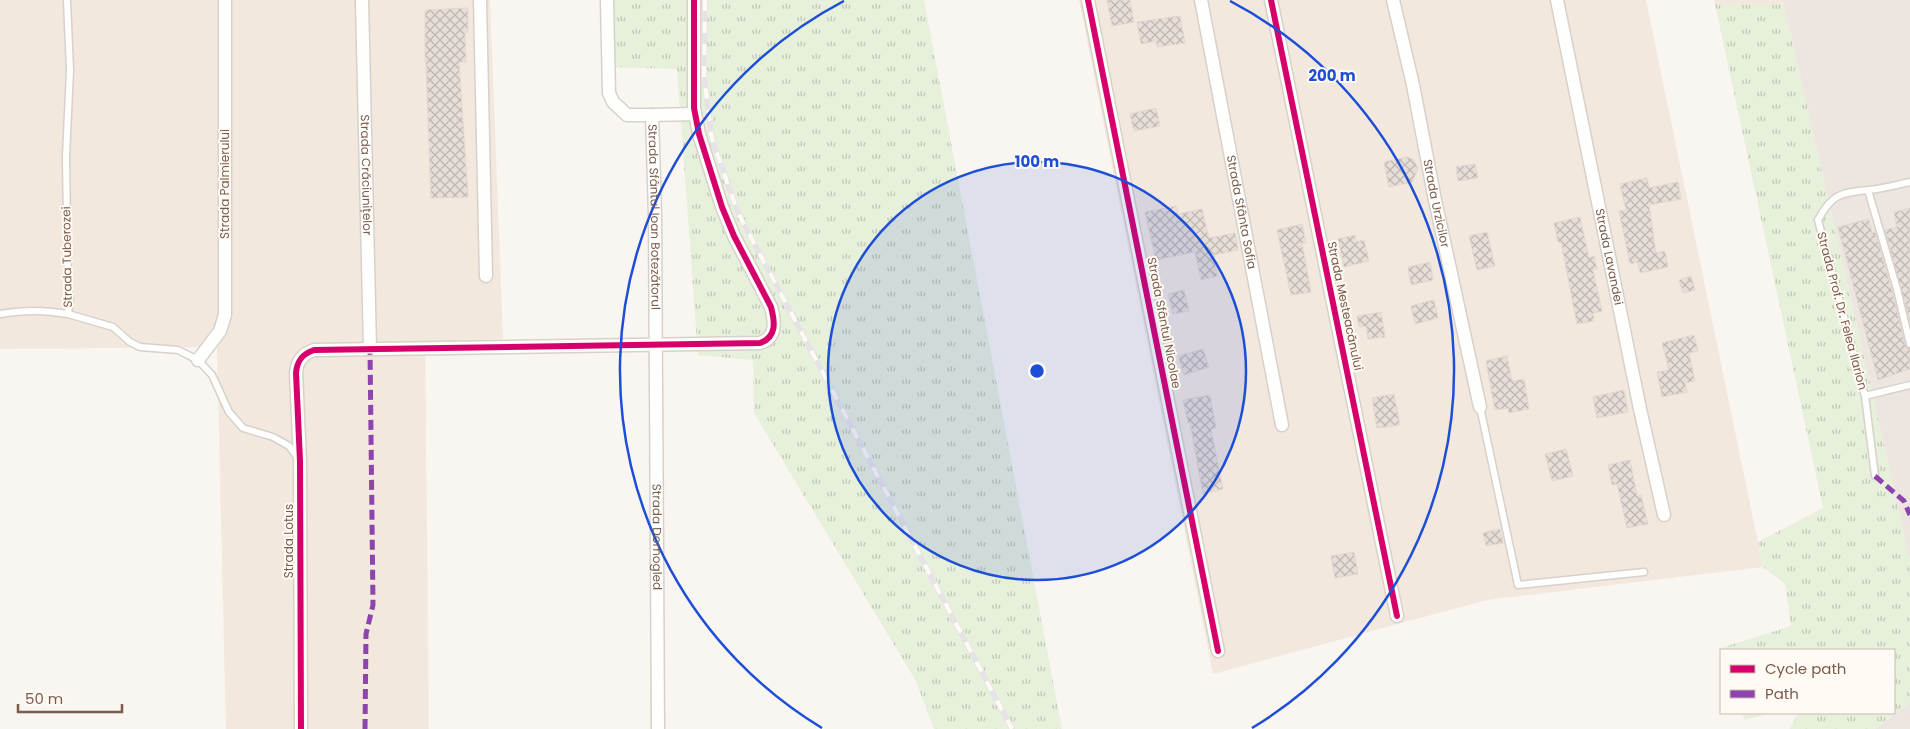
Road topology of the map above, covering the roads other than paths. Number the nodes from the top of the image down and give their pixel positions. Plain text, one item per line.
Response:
1 (67, 0) edge
2 (225, 0) edge
3 (362, 0) edge
4 (480, 0) edge
5 (607, 0) edge
6 (694, 0) edge
7 (1088, 0) edge
8 (1201, 0) edge
9 (1271, 0) edge
10 (1393, 0) edge
11 (1557, 0) edge
12 (694, 114) junction
13 (652, 115) junction
14 (1910, 182) edge
15 (1868, 190) junction
16 (486, 276) dead end
17 (0, 314) edge
18 (68, 314) junction
19 (1910, 344) edge
20 (655, 345) junction
21 (370, 349) junction
22 (198, 360) junction
23 (1910, 385) edge
24 (1864, 396) junction
25 (1480, 406) joint
26 (1282, 424) dead end
27 (300, 461) junction
28 (1874, 476) dead end
29 (1664, 515) dead end
30 (1644, 572) dead end
31 (1397, 616) dead end
32 (1218, 651) dead end
33 (301, 729) edge
34 (658, 729) edge

1 - 18 lane, Strada Tuberozei
2 - 22 street, Strada Palmierului
3 - 21 street, Strada Crăciunițelor
4 - 16 street
5 - 13 street, Strada Sfântul Ioan Botezătorul
6 - 12 street
7 - 32 street, Strada Sfântul Nicolae
8 - 26 street, Strada Sfânta Sofia
9 - 31 street, Strada Mesteacănului
10 - 25 street, Strada Urzicilor
11 - 29 street, Strada Lavandei
12 - 13 street
12 - 20 street
13 - 20 street, Strada Sfântul Ioan Botezătorul
14 - 15 lane, Strada Prof. Dr. Felea Ilarion
15 - 19 lane
15 - 24 lane, Strada Prof. Dr. Felea Ilarion
17 - 18 lane
18 - 22 lane, Strada Tuberozei
20 - 21 street
20 - 34 street, Strada Domogled
21 - 27 street, Strada Lotus
22 - 27 lane, Strada Tuberozei
23 - 24 lane
24 - 28 lane, Strada Prof. Dr. Felea Ilarion
25 - 30 lane
27 - 33 street, Strada Lotus

